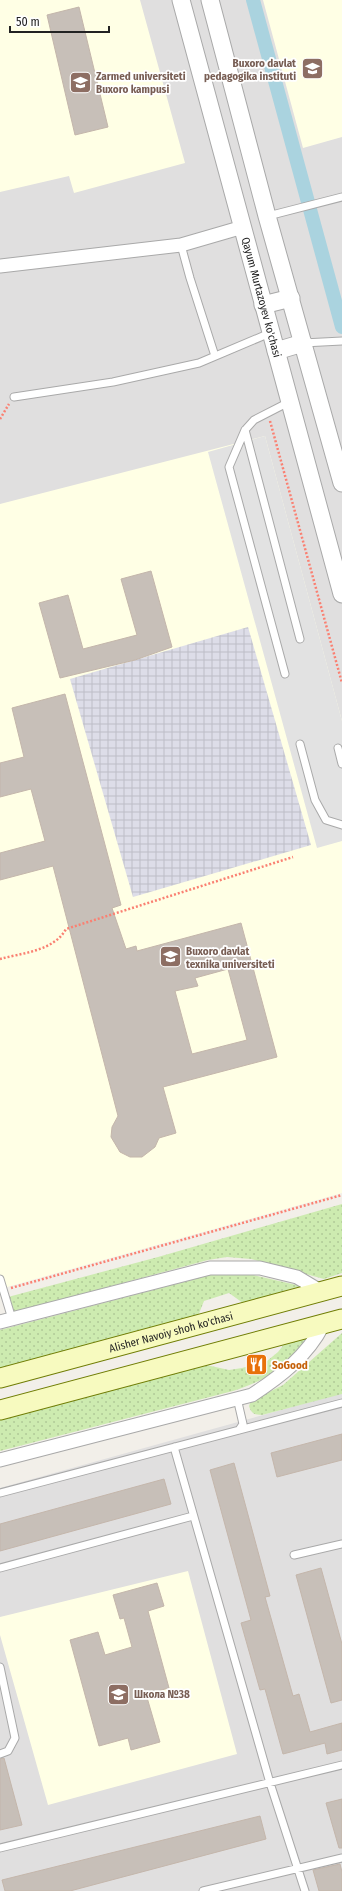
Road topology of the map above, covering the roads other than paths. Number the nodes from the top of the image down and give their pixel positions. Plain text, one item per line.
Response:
1 (180, 0) edge
2 (210, 0) edge
3 (342, 197) edge
4 (267, 216) junction
5 (243, 228) junction
6 (181, 245) junction
7 (0, 266) edge
8 (291, 298) junction
9 (263, 306) junction
10 (271, 333) junction
11 (342, 341) edge
12 (303, 343) junction
13 (276, 351) junction
14 (215, 356) junction
15 (14, 397) road end
16 (290, 402) junction
17 (245, 430) junction
18 (342, 484) edge
19 (342, 594) edge
20 (300, 639) dead end
21 (285, 674) dead end
22 (300, 744) dead end
23 (338, 748) dead end
24 (342, 764) edge
25 (342, 825) edge
26 (0, 1278) edge
27 (342, 1286) edge
28 (322, 1292) junction
29 (342, 1319) edge
30 (6, 1321) edge
31 (323, 1325) junction
32 (0, 1378) edge
33 (237, 1398) junction
34 (342, 1403) edge
35 (0, 1410) edge
36 (239, 1430) junction
37 (174, 1447) junction
38 (0, 1460) edge
39 (0, 1493) edge
40 (193, 1516) junction
41 (342, 1544) edge
42 (294, 1555) dead end
43 (0, 1568) edge
44 (0, 1667) edge
45 (0, 1754) edge
46 (342, 1765) edge
47 (270, 1783) junction
48 (0, 1848) edge
49 (342, 1858) edge
50 (298, 1868) junction
51 (204, 1891) edge
52 (306, 1891) edge

1 - 5 street, Qayum Murtazoyev ko'chasi
2 - 4 street
3 - 4 lane
4 - 8 street
5 - 6 street
5 - 9 street, Qayum Murtazoyev ko'chasi
6 - 7 street
6 - 14 lane
8 - 9 street
8 - 12 street
9 - 10 street, Qayum Murtazoyev ko'chasi
10 - 13 street, Qayum Murtazoyev ko'chasi
10 - 14 lane
11 - 12 lane
12 - 13 street
12 - 18 street
13 - 16 street, Qayum Murtazoyev ko'chasi
14 - 15 lane
16 - 17 lane
16 - 19 street, Qayum Murtazoyev ko'chasi
17 - 20 lane
17 - 21 lane
22 - 25 lane
23 - 24 lane
26 - 30 lane
27 - 28 main road, Alisher Navoiy shoh ko'chasi
28 - 30 street
28 - 32 main road, Alisher Navoiy shoh ko'chasi
29 - 31 main road
31 - 33 street
31 - 35 main road
33 - 36 lane
33 - 38 street
34 - 36 lane
36 - 37 lane
37 - 39 lane
37 - 40 lane
40 - 43 lane
40 - 47 lane
41 - 42 lane
44 - 45 lane
46 - 47 lane
47 - 48 lane
47 - 50 lane
49 - 50 lane
50 - 51 lane
50 - 52 lane

